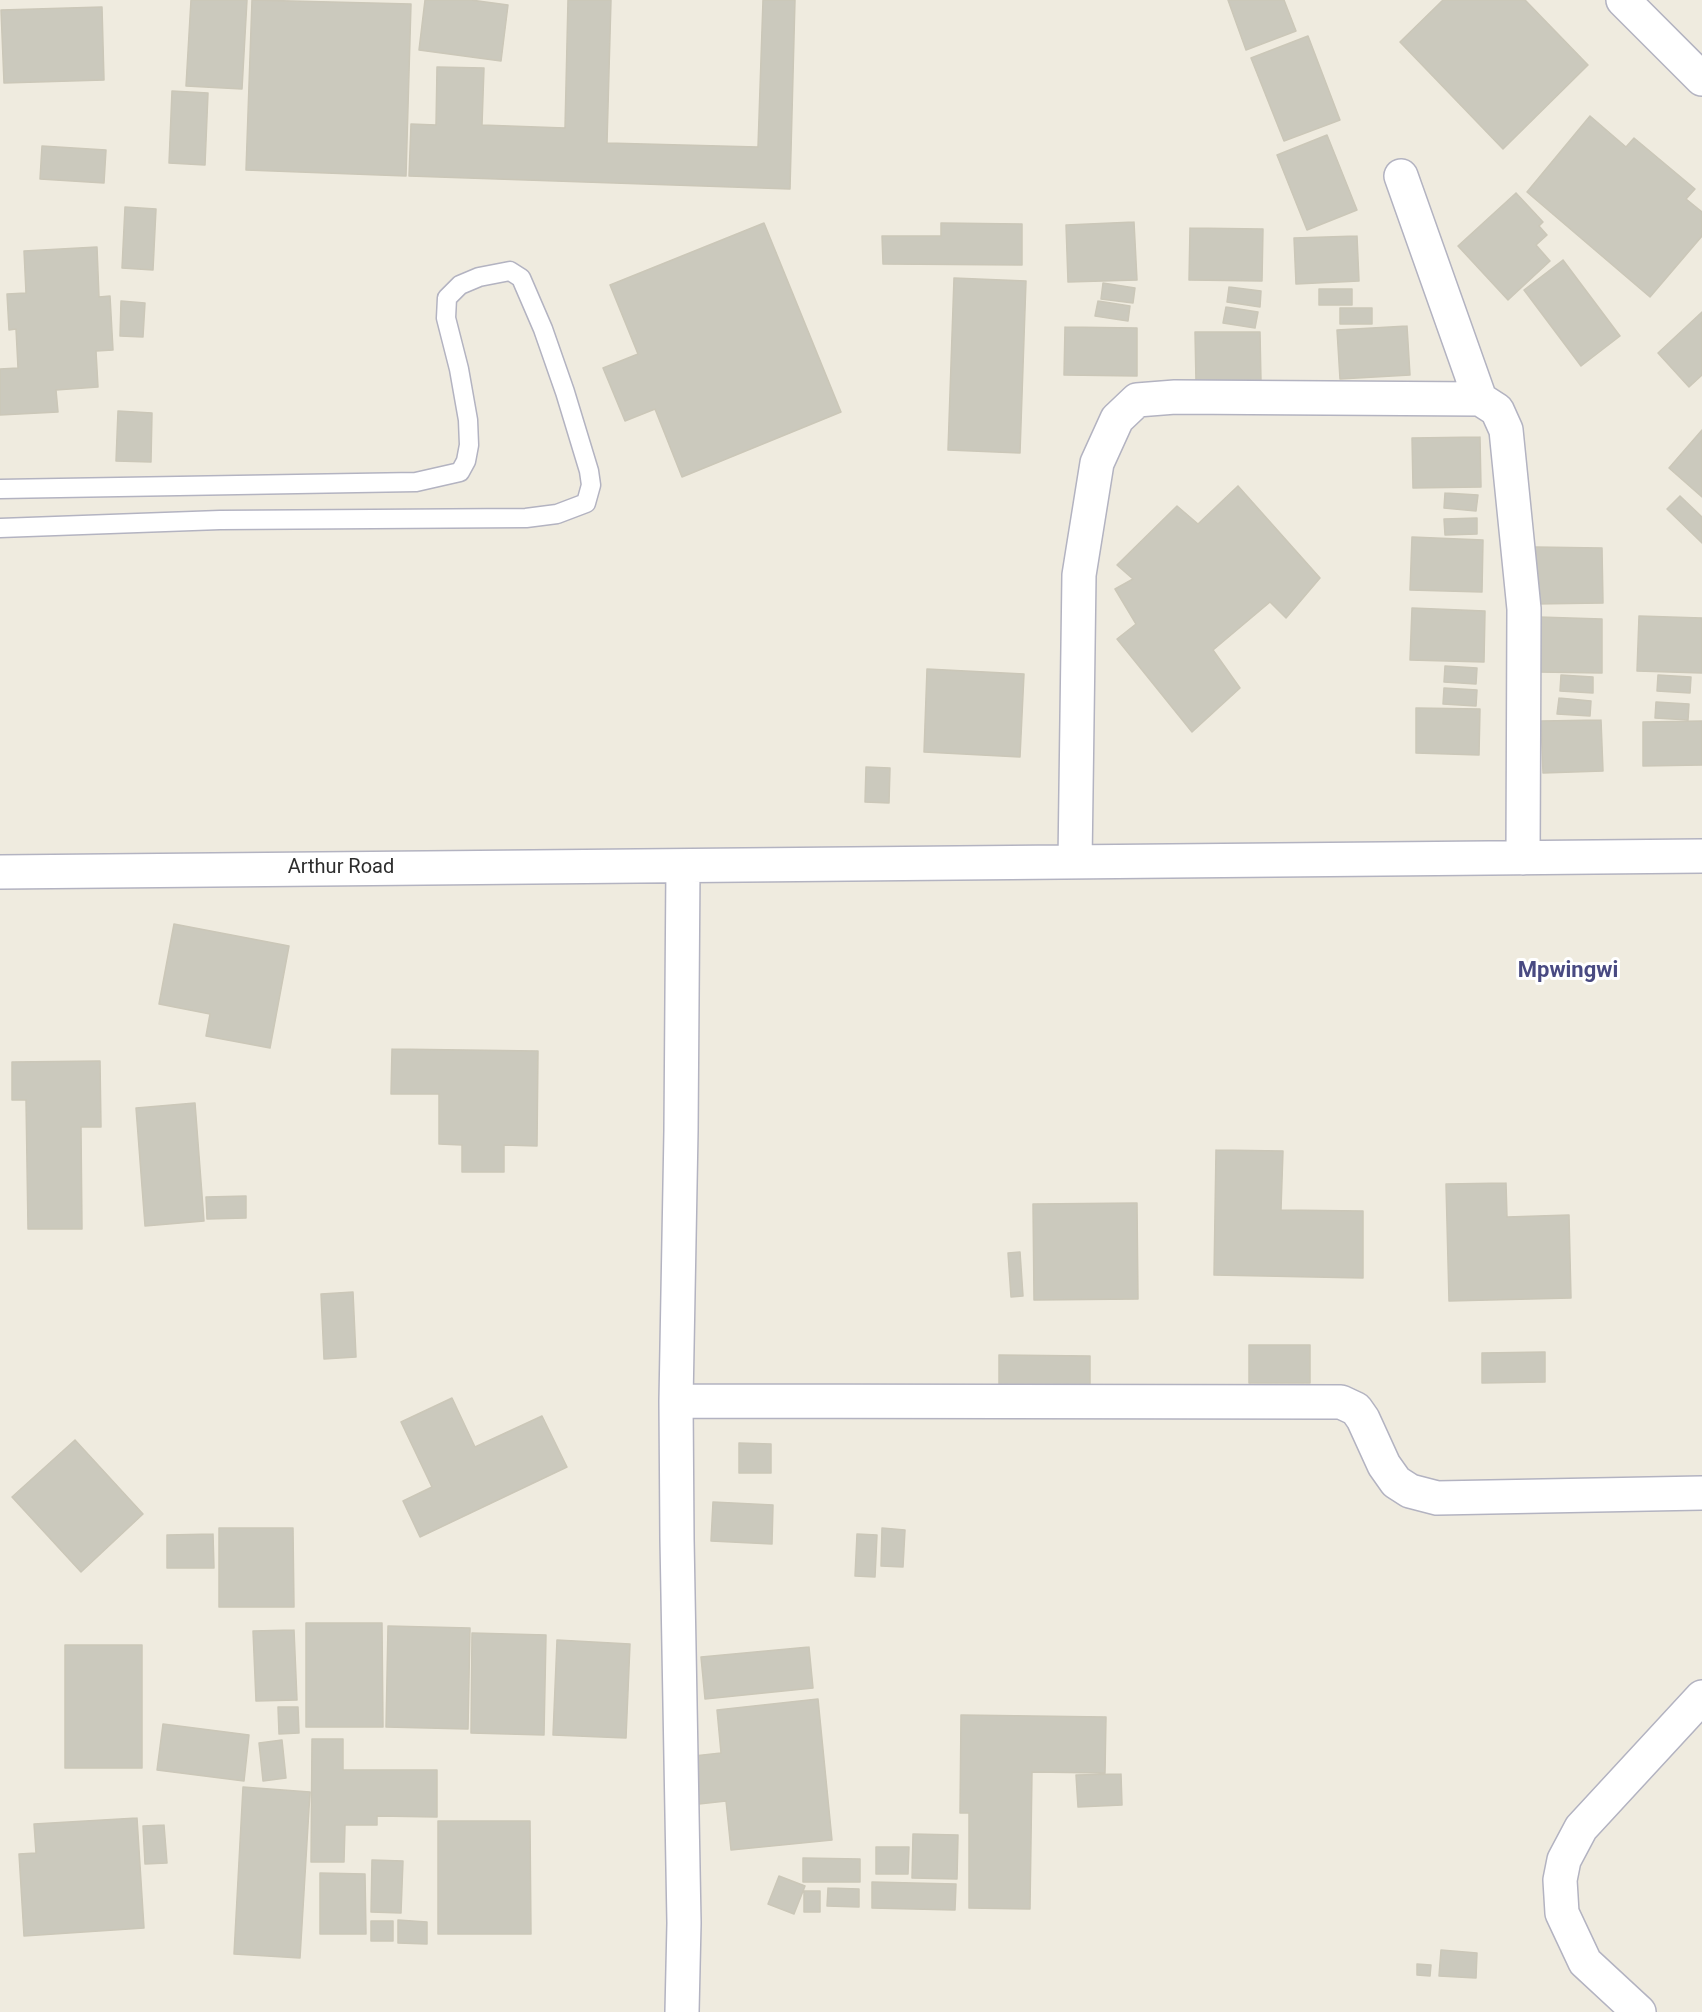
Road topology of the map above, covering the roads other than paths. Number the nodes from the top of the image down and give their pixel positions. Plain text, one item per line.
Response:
1 (1623, 0) edge
2 (1702, 79) edge
3 (1401, 176) dead end
4 (1480, 399) junction
5 (0, 489) edge
6 (0, 528) edge
7 (1702, 856) edge
8 (1523, 858) junction
9 (1075, 862) junction
10 (683, 866) junction
11 (0, 872) edge
12 (676, 1401) junction
13 (1702, 1493) edge
14 (1702, 1697) edge
15 (682, 2012) edge
16 (1639, 2012) edge

1 - 2 street
3 - 4 street
4 - 8 street
4 - 9 street
5 - 6 lane
7 - 8 street, Arthur Road
8 - 9 street, Arthur Road
9 - 10 street, Arthur Road
10 - 11 street, Arthur Road
10 - 12 street
12 - 13 street
12 - 15 street
14 - 16 street

